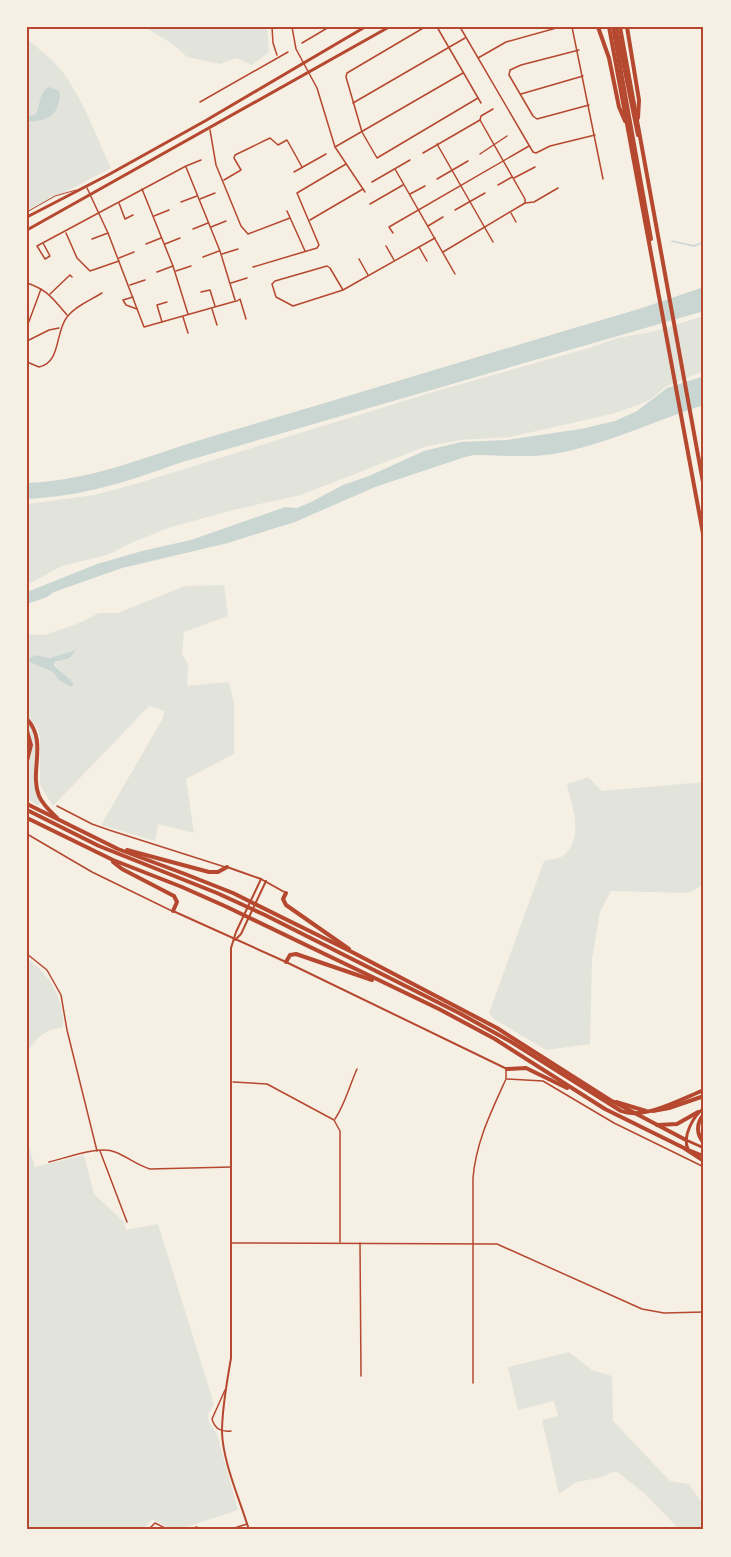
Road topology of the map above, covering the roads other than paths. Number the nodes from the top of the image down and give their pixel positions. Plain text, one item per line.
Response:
1 (272, 27) edge
2 (292, 27) edge
3 (319, 27) edge
4 (329, 27) edge
5 (365, 27) edge
6 (389, 27) edge
7 (424, 27) edge
8 (437, 27) edge
9 (460, 27) edge
10 (544, 27) edge
11 (560, 27) edge
12 (572, 27) edge
13 (598, 27) edge
14 (614, 27) edge
15 (627, 27) edge
16 (546, 31) junction
17 (321, 32) junction
18 (466, 37) junction
19 (302, 43) dead end
20 (449, 48) junction
21 (579, 50) junction
22 (288, 52) dead end
23 (278, 57) junction
24 (478, 58) junction
25 (303, 63) junction
26 (309, 73) junction
27 (463, 73) junction
28 (584, 76) junction
29 (520, 94) junction
30 (478, 99) junction
31 (200, 102) dead end
32 (353, 103) junction
33 (481, 103) dead end
34 (589, 105) junction
35 (493, 109) dead end
36 (480, 120) junction
37 (638, 125) junction
38 (628, 128) junction
39 (210, 129) junction
40 (362, 132) junction
41 (594, 135) junction
42 (507, 136) dead end
43 (437, 144) junction
44 (494, 146) junction
45 (529, 146) junction
46 (642, 146) junction
47 (335, 147) junction
48 (423, 153) dead end
49 (326, 154) dead end
50 (480, 154) dead end
51 (201, 160) dead end
52 (410, 160) dead end
53 (468, 161) dead end
54 (504, 161) junction
55 (346, 164) junction
56 (186, 166) junction
57 (302, 167) junction
58 (535, 167) dead end
59 (395, 169) junction
60 (452, 170) junction
61 (294, 172) dead end
62 (437, 178) dead end
63 (513, 178) junction
64 (603, 179) dead end
65 (223, 181) junction
66 (372, 182) dead end
67 (404, 184) junction
68 (498, 185) dead end
69 (425, 186) dead end
70 (461, 186) junction
71 (86, 187) junction
72 (558, 188) dead end
73 (142, 189) junction
74 (363, 189) junction
75 (365, 192) dead end
76 (215, 193) dead end
77 (485, 193) dead end
78 (198, 195) junction
79 (410, 195) junction
80 (91, 196) junction
81 (199, 199) junction
82 (470, 201) junction
83 (118, 202) junction
84 (181, 202) dead end
85 (525, 203) junction
86 (370, 204) dead end
87 (169, 210) dead end
88 (419, 210) junction
89 (455, 210) dead end
90 (287, 211) dead end
91 (27, 212) edge
92 (100, 212) junction
93 (511, 212) junction
94 (133, 215) dead end
95 (27, 217) edge
96 (153, 217) junction
97 (443, 217) dead end
98 (290, 218) junction
99 (309, 220) junction
100 (226, 221) dead end
101 (516, 222) dead end
102 (209, 223) junction
103 (428, 226) junction
104 (210, 227) junction
105 (485, 227) junction
106 (193, 229) dead end
107 (27, 230) edge
108 (65, 231) junction
109 (108, 233) junction
110 (393, 233) dead end
111 (162, 238) junction
112 (180, 238) dead end
113 (435, 238) junction
114 (92, 239) dead end
115 (493, 242) dead end
116 (43, 243) junction
117 (146, 244) dead end
118 (164, 244) junction
119 (386, 246) dead end
120 (419, 247) junction
121 (238, 249) dead end
122 (220, 251) junction
123 (305, 251) junction
124 (134, 252) dead end
125 (443, 252) junction
126 (221, 254) junction
127 (204, 257) dead end
128 (119, 259) junction
129 (359, 259) dead end
130 (395, 261) junction
131 (427, 261) dead end
132 (653, 262) junction
133 (173, 266) junction
134 (191, 266) dead end
135 (253, 267) dead end
136 (157, 272) dead end
137 (175, 272) junction
138 (455, 274) dead end
139 (369, 276) junction
140 (72, 277) dead end
141 (247, 278) dead end
142 (145, 280) dead end
143 (27, 283) edge
144 (230, 283) junction
145 (129, 285) junction
146 (41, 288) junction
147 (343, 291) junction
148 (201, 292) dead end
149 (50, 294) junction
150 (102, 294) dead end
151 (133, 297) junction
152 (236, 301) junction
153 (167, 302) dead end
154 (213, 307) junction
155 (138, 310) junction
156 (189, 315) junction
157 (67, 316) junction
158 (183, 316) junction
159 (246, 319) dead end
160 (162, 322) junction
161 (28, 324) edge
162 (217, 324) dead end
163 (60, 328) junction
164 (188, 333) dead end
165 (27, 341) edge
166 (27, 362) edge
167 (704, 488) edge
168 (704, 539) edge
169 (27, 719) edge
170 (27, 731) edge
171 (27, 761) edge
172 (27, 804) edge
173 (57, 806) dead end
174 (27, 810) edge
175 (27, 818) edge
176 (62, 822) junction
177 (27, 834) edge
178 (118, 849) junction
179 (107, 858) junction
180 (227, 867) junction
181 (261, 879) junction
182 (266, 881) junction
183 (286, 893) joint
184 (173, 911) junction
185 (235, 940) junction
186 (352, 952) junction
187 (27, 954) edge
188 (286, 963) junction
189 (378, 981) junction
190 (507, 1069) junction
191 (357, 1070) dead end
192 (506, 1079) junction
193 (232, 1082) junction
194 (704, 1090) edge
195 (704, 1096) edge
196 (589, 1100) junction
197 (610, 1100) junction
198 (704, 1108) edge
199 (698, 1112) junction
200 (704, 1114) edge
201 (334, 1120) junction
202 (656, 1125) junction
203 (686, 1140) junction
204 (704, 1143) edge
205 (686, 1148) junction
206 (704, 1148) edge
207 (98, 1151) junction
208 (704, 1158) edge
209 (49, 1162) dead end
210 (232, 1167) junction
211 (704, 1167) edge
212 (127, 1222) dead end
213 (340, 1242) junction
214 (473, 1242) junction
215 (231, 1243) junction
216 (360, 1243) junction
217 (704, 1312) edge
218 (361, 1376) dead end
219 (473, 1383) dead end
220 (225, 1389) junction
221 (231, 1431) dead end
222 (222, 1432) junction
223 (248, 1524) junction
224 (148, 1530) edge
225 (169, 1530) edge
226 (186, 1530) edge
227 (198, 1530) edge
228 (228, 1530) edge
229 (249, 1530) edge

1 - 23 street
2 - 25 street
3 - 17 street
4 - 17 street
5 - 25 main road
6 - 26 main road
7 - 32 street
8 - 20 street
9 - 18 street
10 - 16 street
11 - 16 street
12 - 21 street
13 - 38 highway
14 - 37 highway
14 - 38 highway
14 - 46 highway
14 - 132 highway
15 - 37 highway
16 - 24 street
17 - 19 street
18 - 20 street
18 - 24 street
20 - 27 street
20 - 32 street
21 - 28 street
21 - 29 street
22 - 23 street
23 - 31 street
24 - 45 street
25 - 26 street
25 - 71 main road
26 - 39 main road
26 - 47 street
27 - 30 street
27 - 40 street
28 - 29 street
28 - 34 street
29 - 34 street
30 - 33 street
30 - 40 street
32 - 40 street
34 - 41 street
35 - 36 street
36 - 43 street
36 - 44 street
37 - 46 highway
38 - 132 highway
39 - 65 street
39 - 80 main road
40 - 47 street
41 - 45 street
41 - 64 street
42 - 44 street
43 - 48 street
43 - 60 street
44 - 50 street
44 - 54 street
45 - 54 street
46 - 167 highway
47 - 55 street
49 - 57 street
51 - 56 street
52 - 59 street
53 - 60 street
54 - 63 street
54 - 70 street
55 - 74 street
55 - 99 street
56 - 73 street
56 - 78 street
57 - 61 street
57 - 65 street
58 - 63 street
59 - 66 street
59 - 67 street
60 - 62 street
60 - 70 street
63 - 68 street
63 - 85 street
65 - 98 street
67 - 79 street
67 - 86 street
69 - 79 street
70 - 82 street
70 - 88 street
71 - 80 street
71 - 91 lane
71 - 95 main road
72 - 85 street
73 - 83 street
73 - 96 street
74 - 75 street
74 - 99 street
76 - 81 street
77 - 82 street
78 - 81 street
78 - 84 street
79 - 88 street
80 - 92 street
80 - 107 main road
81 - 102 street
82 - 89 street
82 - 105 street
83 - 92 street
83 - 94 street
85 - 93 street
87 - 96 street
88 - 103 street
88 - 110 street
90 - 98 street
92 - 108 street
92 - 109 street
93 - 101 street
93 - 105 street
96 - 111 street
97 - 103 street
98 - 123 street
99 - 123 street
100 - 104 street
102 - 104 street
102 - 106 street
103 - 113 street
104 - 122 street
105 - 115 street
105 - 125 street
108 - 116 street
108 - 128 street
109 - 114 street
109 - 128 street
111 - 117 street
111 - 118 street
112 - 118 street
113 - 120 street
113 - 125 street
116 - 116 street
118 - 133 street
119 - 130 street
120 - 130 street
120 - 131 street
121 - 126 street
122 - 126 street
122 - 127 street
123 - 135 street
124 - 128 street
125 - 138 street
126 - 144 street
128 - 145 street
129 - 139 street
130 - 139 street
132 - 168 highway
133 - 136 street
133 - 137 street
134 - 137 street
137 - 156 street
139 - 147 street
140 - 149 street
141 - 144 street
142 - 145 street
143 - 146 street
144 - 152 street
145 - 151 street
146 - 149 street
146 - 161 street
147 - 147 street
148 - 154 street
149 - 157 street
150 - 157 street
151 - 155 street
151 - 155 street
152 - 154 street
152 - 159 street
153 - 160 street
154 - 156 street
154 - 162 street
155 - 160 street
156 - 158 street
157 - 163 street
158 - 160 street
158 - 164 street
163 - 165 street
163 - 166 street
169 - 176 highway
170 - 171 highway
172 - 176 highway
173 - 180 street
174 - 194 highway
175 - 179 highway
176 - 178 highway
177 - 184 street
178 - 180 highway
178 - 186 highway
179 - 184 highway
179 - 189 highway
180 - 181 street
181 - 182 street
181 - 185 street
182 - 183 street
182 - 185 street
183 - 186 highway
184 - 185 street
185 - 188 street
185 - 193 street
186 - 197 highway
187 - 207 street
188 - 189 highway
188 - 190 street
189 - 196 highway
190 - 192 street
190 - 196 highway
191 - 201 street
192 - 211 street
192 - 214 street
193 - 201 street
193 - 210 street
195 - 197 highway
196 - 205 highway
197 - 202 highway
198 - 199 main road
199 - 202 highway
199 - 203 main road
200 - 204 highway
201 - 213 street
202 - 203 highway
203 - 205 main road
203 - 206 main road
205 - 208 highway
207 - 209 street
207 - 210 street
207 - 212 street
210 - 215 street
213 - 215 street
213 - 216 street
214 - 216 street
214 - 217 street
214 - 219 street
215 - 220 street
216 - 218 street
220 - 222 street
220 - 222 street
221 - 222 street
222 - 223 street
223 - 228 street
223 - 229 street
224 - 225 street
226 - 227 street

